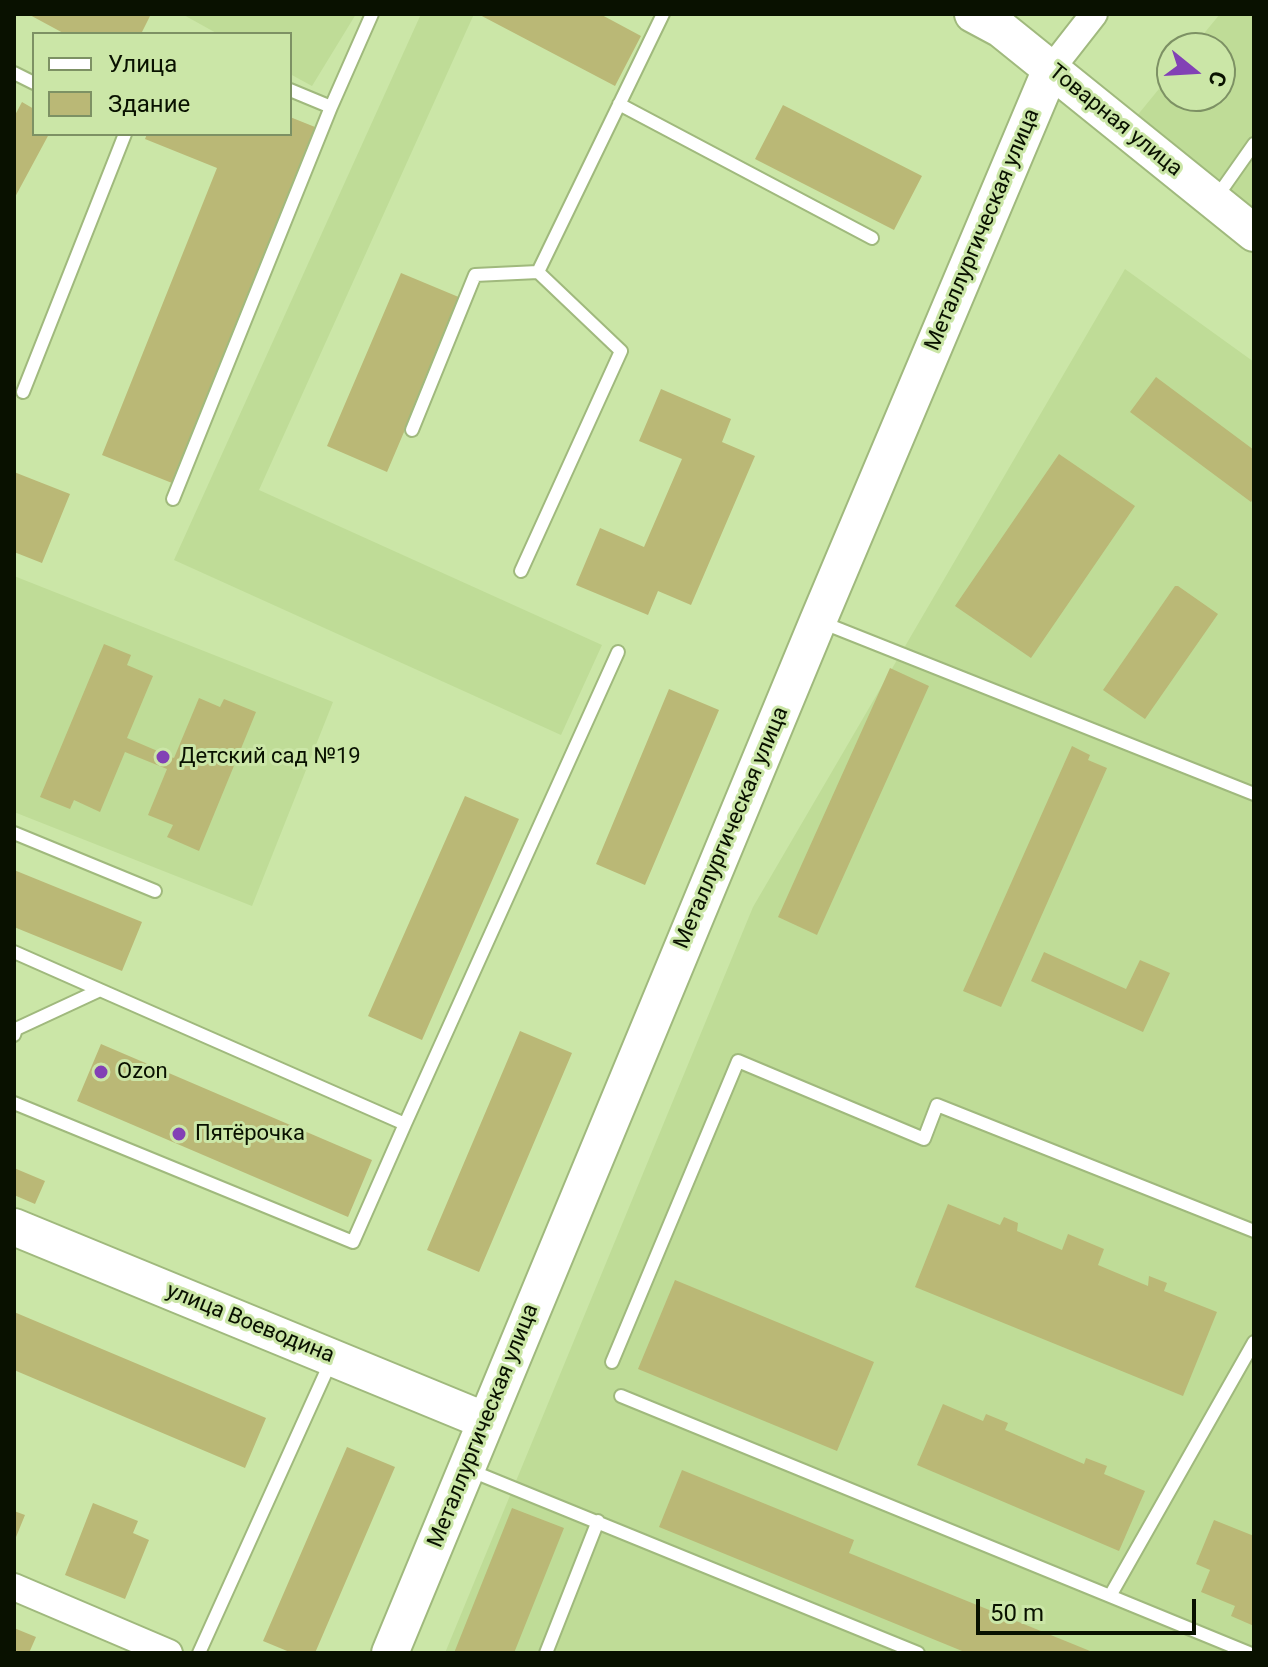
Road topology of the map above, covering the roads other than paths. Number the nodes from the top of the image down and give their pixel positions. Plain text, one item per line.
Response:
1 (372, 14) edge
2 (663, 14) edge
3 (973, 14) edge
4 (1094, 14) edge
5 (1051, 69) junction
6 (14, 73) edge
7 (32, 82) edge
8 (292, 91) edge
9 (619, 104) junction
10 (331, 107) junction
11 (124, 136) edge
12 (1254, 144) edge
13 (1214, 201) junction
14 (1254, 233) edge
15 (872, 238) dead end
16 (538, 272) junction
17 (23, 392) dead end
18 (412, 430) dead end
19 (173, 499) dead end
20 (521, 571) dead end
21 (818, 621) junction
22 (618, 652) dead end
23 (1254, 794) edge
24 (14, 833) edge
25 (155, 891) dead end
26 (14, 952) edge
27 (100, 990) junction
28 (14, 1035) edge
29 (14, 1103) edge
30 (405, 1124) junction
31 (14, 1227) edge
32 (1254, 1231) edge
33 (1254, 1342) edge
34 (333, 1358) junction
35 (612, 1362) dead end
36 (621, 1396) dead end
37 (486, 1421) junction
38 (466, 1468) junction
39 (598, 1521) junction
40 (14, 1587) edge
41 (1110, 1596) junction
42 (169, 1653) edge
43 (199, 1653) edge
44 (390, 1653) edge
45 (546, 1653) edge
46 (918, 1653) edge
47 (1249, 1653) edge

1 - 10 lane
2 - 9 lane
3 - 5 street, Товарная улица
4 - 5 street, Металлургическая улица
5 - 13 street, Товарная улица
5 - 21 street, Металлургическая улица
6 - 7 lane
8 - 10 lane
9 - 15 lane
9 - 16 lane
10 - 19 lane
11 - 17 lane
12 - 13 lane
13 - 14 street, Товарная улица
16 - 18 lane
16 - 20 lane
21 - 23 lane
21 - 37 street, Металлургическая улица
22 - 30 lane
24 - 25 lane
26 - 27 lane
27 - 28 lane
27 - 30 lane
29 - 30 lane
31 - 34 street, улица Воеводина
32 - 35 lane
33 - 41 lane
34 - 37 street, улица Воеводина
34 - 43 lane
36 - 41 lane
37 - 38 street, Металлургическая улица
38 - 39 lane
38 - 44 street, Металлургическая улица
39 - 45 lane
39 - 46 lane
40 - 42 street
41 - 47 lane

